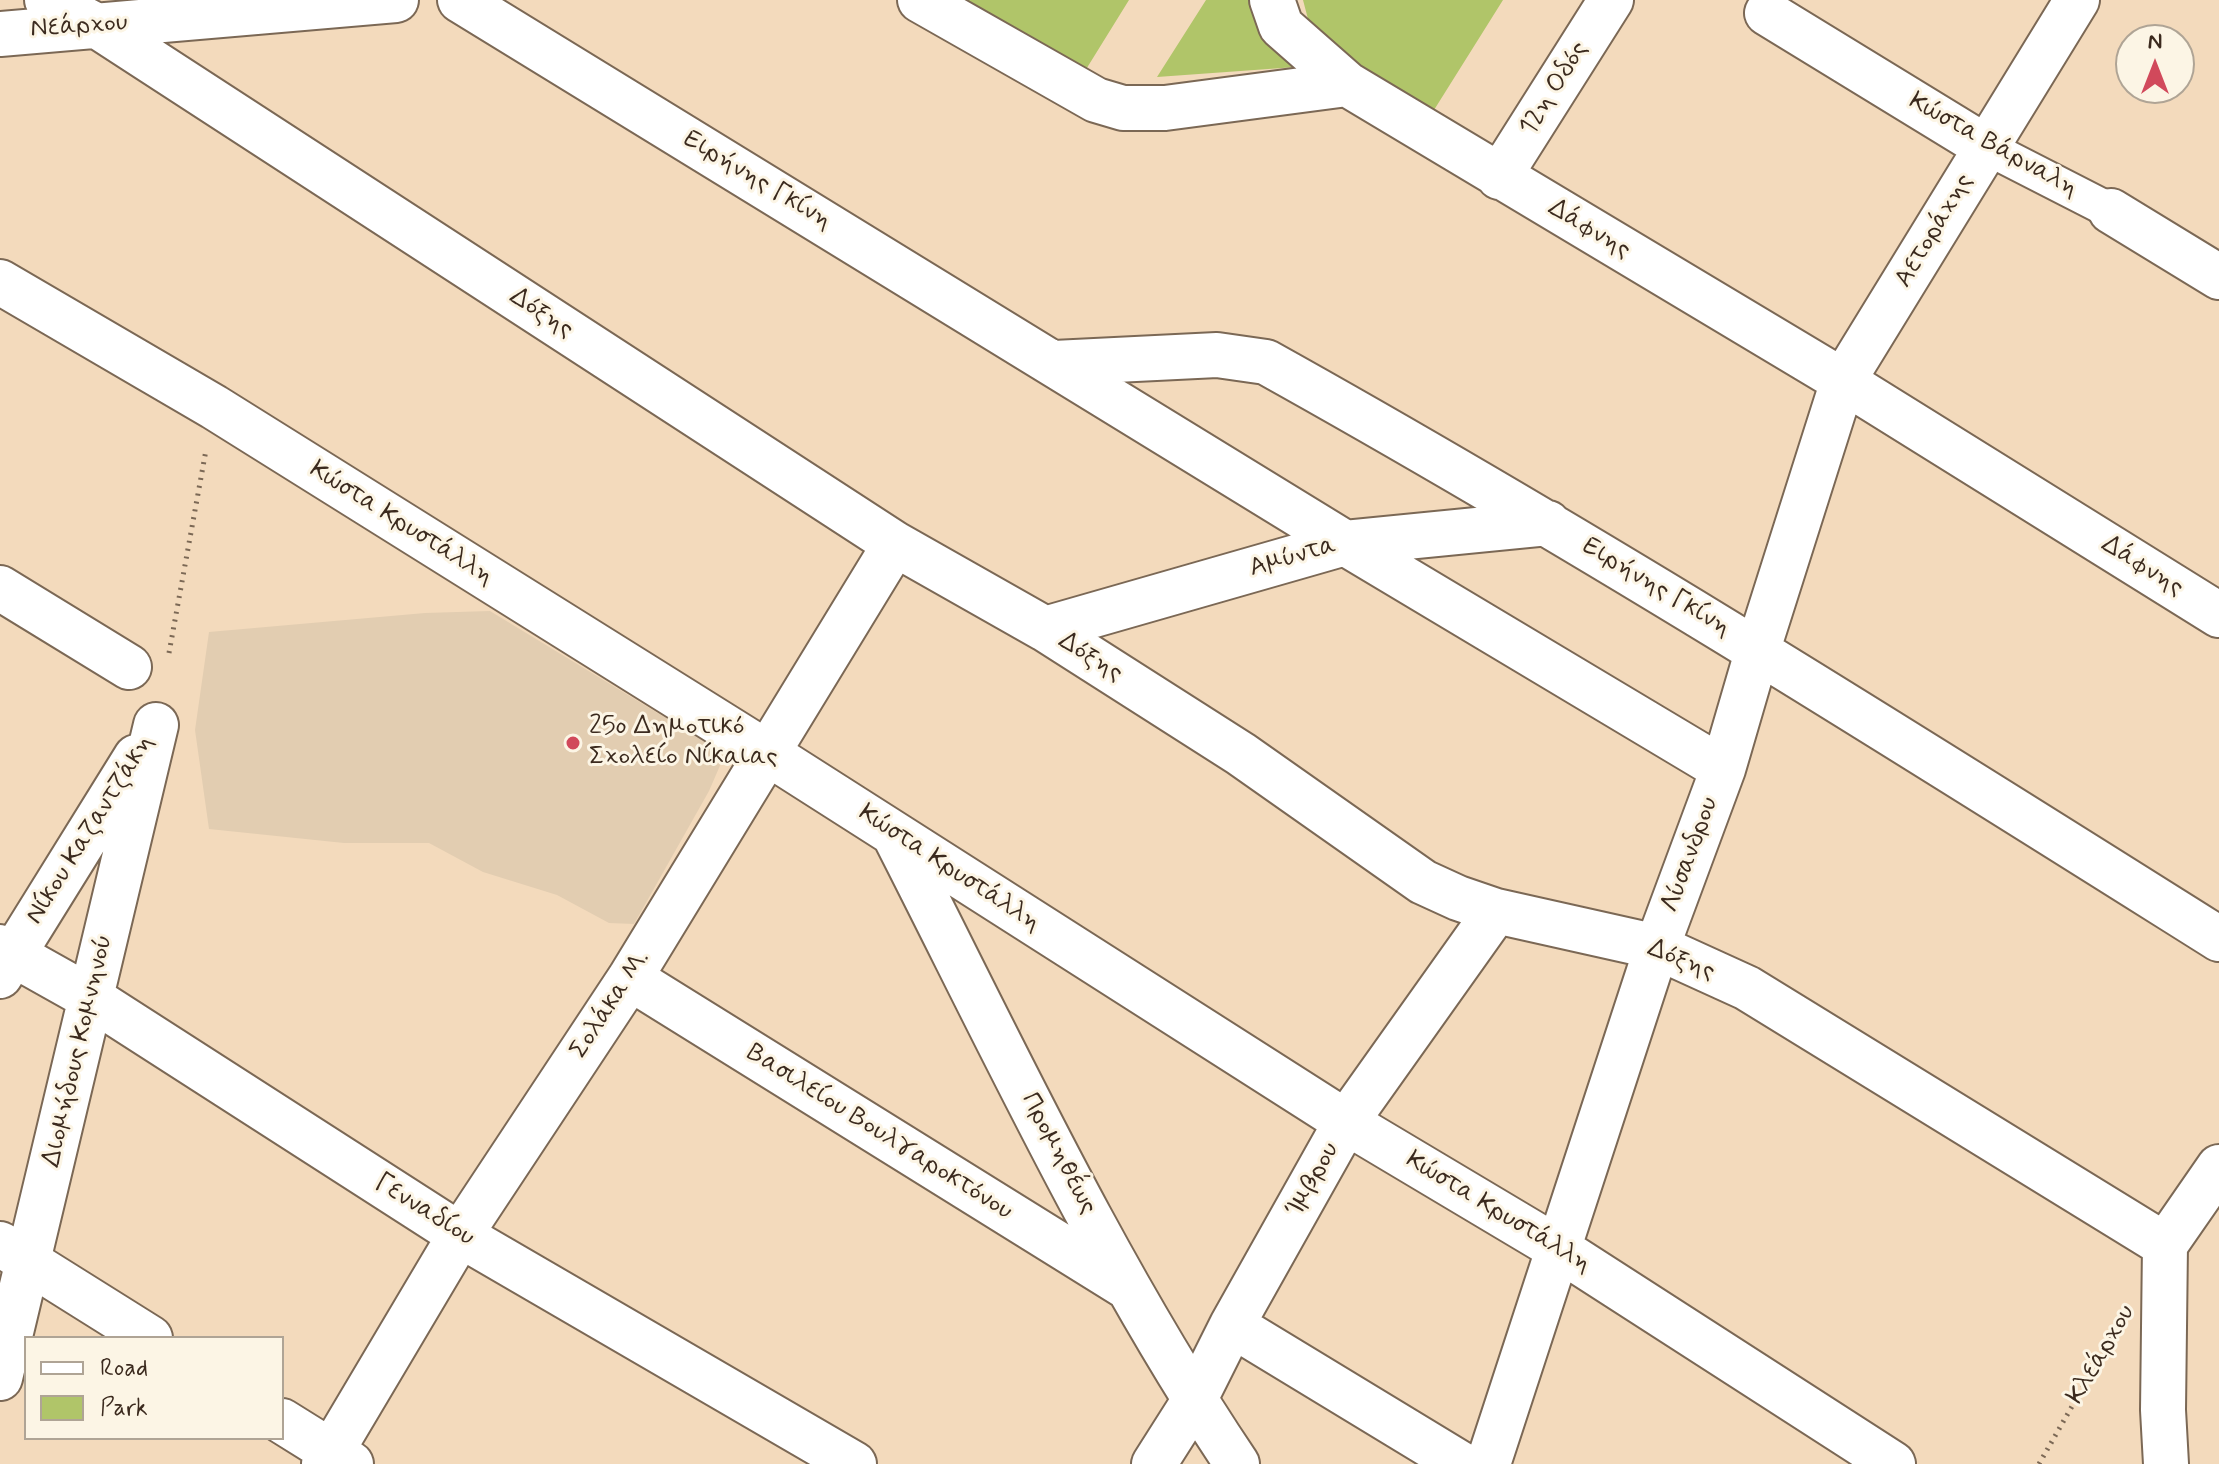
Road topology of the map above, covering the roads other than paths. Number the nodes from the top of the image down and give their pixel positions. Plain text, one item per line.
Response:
1 (47, 0) edge
2 (396, 0) edge
3 (460, 0) edge
4 (920, 0) edge
5 (1272, 0) edge
6 (1611, 0) edge
7 (2077, 0) edge
8 (1767, 13) dead end
9 (99, 27) junction
10 (0, 34) edge
11 (1347, 84) junction
12 (1986, 147) junction
13 (1499, 177) junction
14 (2111, 211) joint
15 (2219, 277) edge
16 (0, 282) edge
17 (1054, 363) junction
18 (1843, 381) junction
19 (1548, 523) junction
20 (1345, 543) junction
21 (895, 544) junction
22 (0, 588) edge
23 (2219, 615) edge
24 (1045, 629) junction
25 (1758, 649) junction
26 (149, 660) road end
27 (156, 725) joint
28 (769, 754) junction
29 (1723, 769) junction
30 (895, 836) junction
31 (1496, 911) junction
32 (2219, 939) edge
33 (1657, 947) junction
34 (4, 959) edge
35 (630, 978) junction
36 (91, 998) junction
37 (1346, 1122) junction
38 (2219, 1167) edge
39 (460, 1235) junction
40 (2165, 1245) junction
41 (1559, 1249) junction
42 (14, 1253) edge
43 (1128, 1288) junction
44 (1232, 1325) junction
45 (147, 1336) edge
46 (0, 1378) edge
47 (1194, 1401) junction
48 (284, 1422) edge
49 (335, 1460) edge
50 (854, 1464) edge
51 (1154, 1464) edge
52 (1237, 1464) edge
53 (1461, 1464) edge
54 (1488, 1464) edge
55 (1893, 1464) edge
56 (2166, 1464) edge

1 - 9 street, Δόξης
2 - 9 street, Νεάρχου
3 - 17 street, Ειρήνης Γκίνη
4 - 11 street
5 - 11 street, Δάφνης
6 - 13 street, 12η Οδός
7 - 12 street, Αετοράχης
8 - 12 street, Κώστα Βάρναλη
9 - 10 street, Νεάρχου
9 - 21 street, Δόξης
11 - 13 street, Δάφνης
12 - 14 street, Κώστα Βάρναλη
12 - 18 street, Αετοράχης
13 - 18 street, Δάφνης
14 - 15 street, Κώστα Βάρναλη
16 - 28 street, Κώστα Κρυστάλλη
17 - 19 street, Ειρήνης Γκίνη
17 - 20 street, Ειρήνης Γκίνη
18 - 23 street, Δάφνης
18 - 25 street, Λύσανδρου
19 - 20 street, Αμύντα
19 - 25 street, Ειρήνης Γκίνη
20 - 24 street, Αμύντα
20 - 29 street, Ειρήνης Γκίνη
21 - 24 street, Δόξης
21 - 28 street, Σολάκα Μ.
22 - 26 street
24 - 31 street, Δόξης
25 - 29 street, Λύσανδρου
25 - 32 street, Ειρήνης Γκίνη
27 - 34 street, Νίκου Καζαντζάκη
27 - 36 street, Διομήδους Κομνηνού
28 - 30 street, Κώστα Κρυστάλλη
28 - 35 street, Σολάκα Μ.
29 - 33 street, Λύσανδρου
30 - 37 street, Κώστα Κρυστάλλη
30 - 43 street, Προμηθέως
31 - 33 street, Δόξης
31 - 37 street, Ίμβρου
33 - 40 street, Δόξης
33 - 41 street, Λύσανδρου
34 - 36 street, Γενναδίου
35 - 39 street, Σολάκα Μ.
35 - 43 street, Βασιλείου Βουλγαροκτόνου
36 - 39 street, Γενναδίου
36 - 42 street, Διομήδους Κομνηνού
37 - 41 street, Κώστα Κρυστάλλη
37 - 44 street, Ίμβρου
38 - 40 street
39 - 49 street, Σολάκα Μ.
39 - 50 street, Γενναδίου
40 - 56 street, Κλεάρχου
41 - 54 street, Λύσανδρου
41 - 55 street, Κώστα Κρυστάλλη
42 - 45 street
42 - 46 street, Διομήδους Κομνηνού
43 - 47 street, Προμηθέως
44 - 47 street, Ίμβρου
44 - 53 street
47 - 51 street, Ίμβρου
47 - 52 street, Προμηθέως
48 - 49 street

